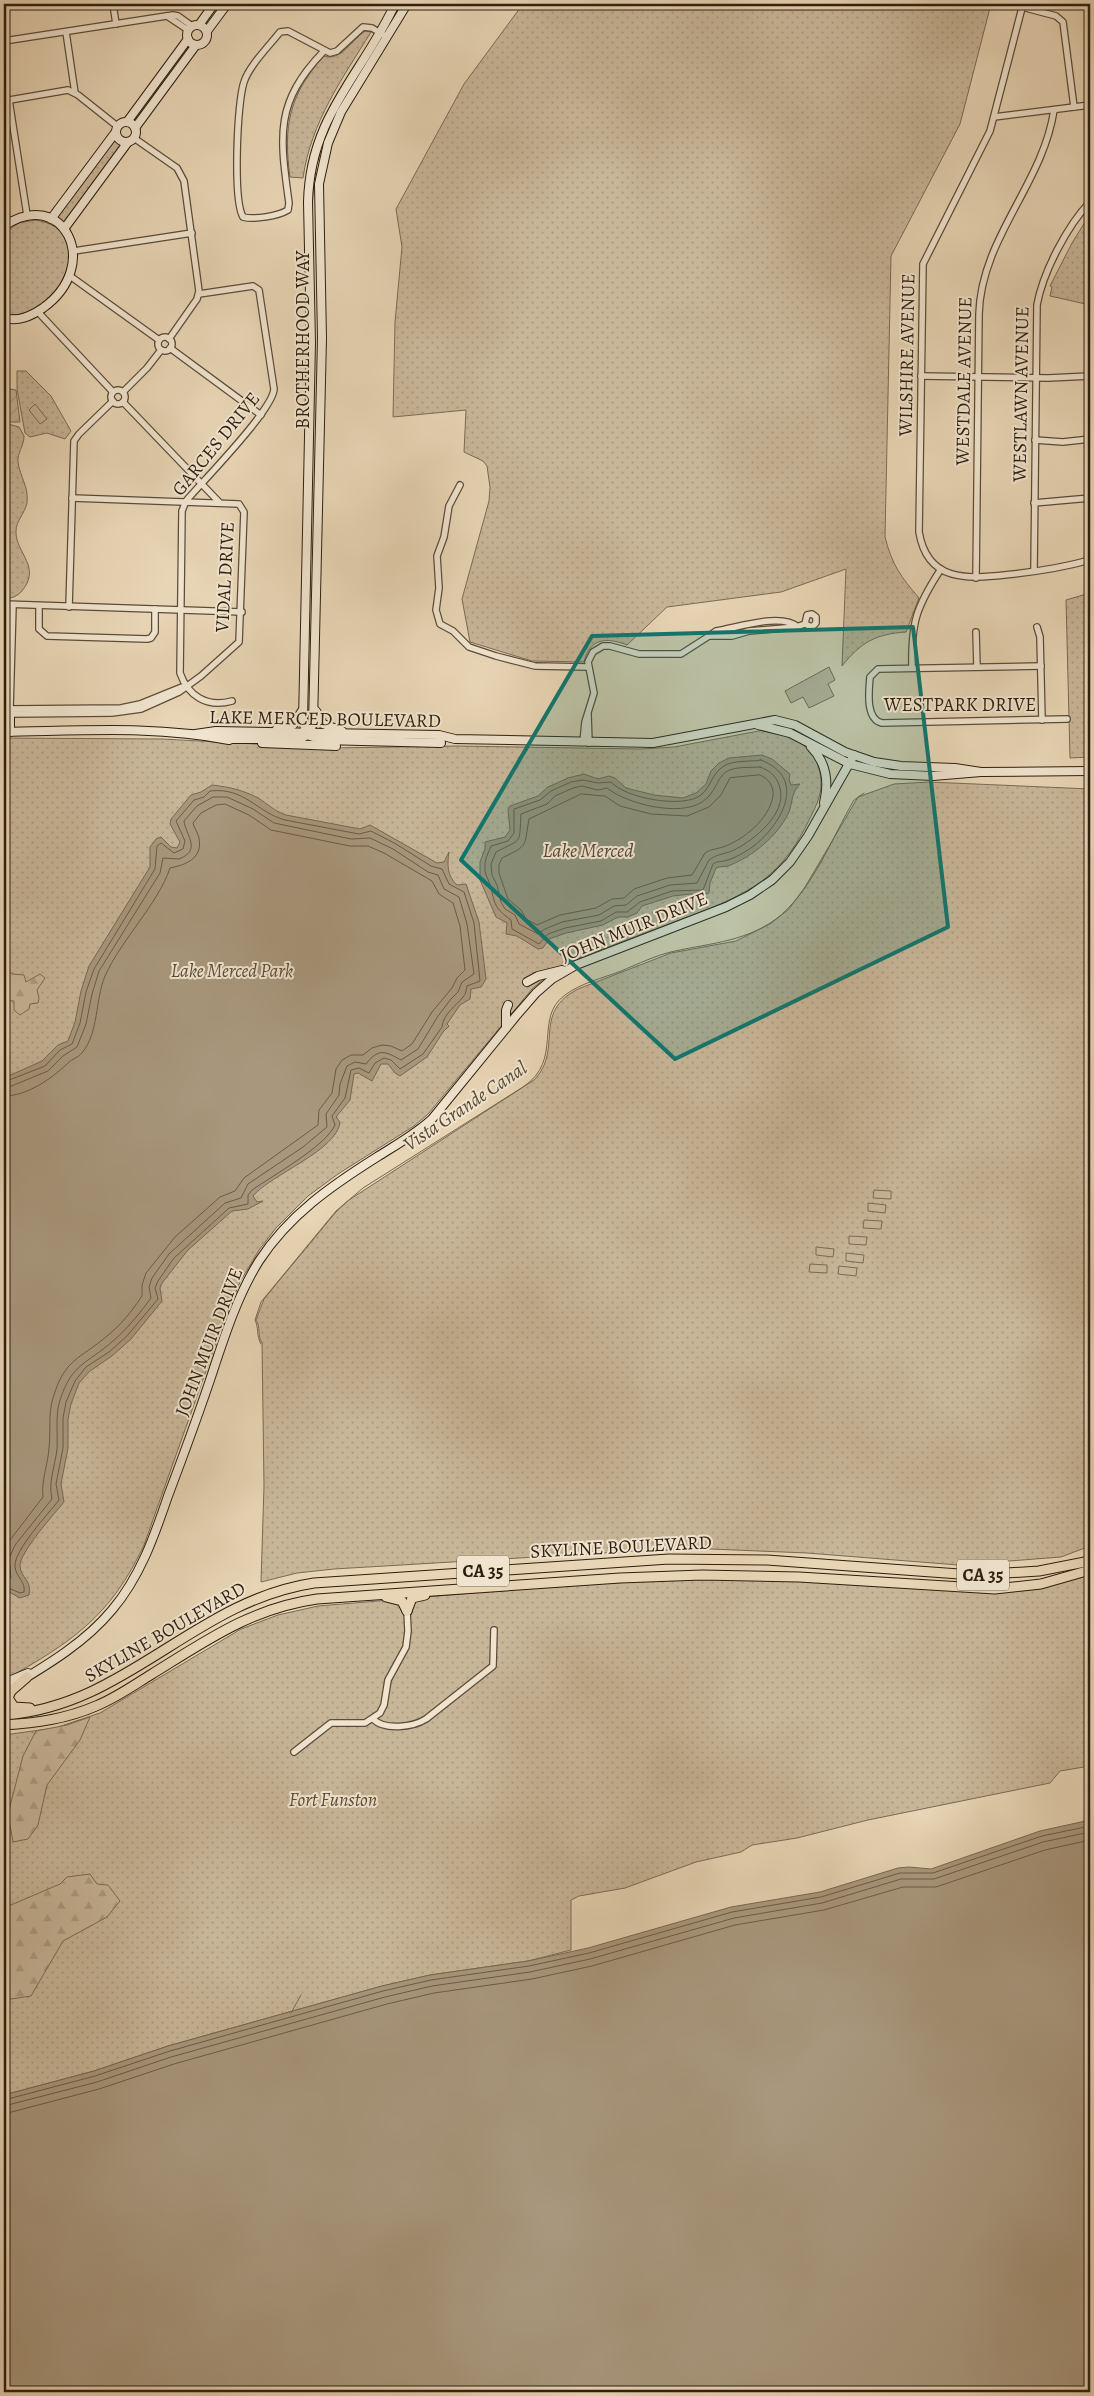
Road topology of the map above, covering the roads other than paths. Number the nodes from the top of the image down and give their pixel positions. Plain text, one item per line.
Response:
1 (113, 4) edge
2 (214, 4) edge
3 (227, 4) edge
4 (396, 4) edge
5 (407, 4) edge
6 (1022, 6) edge
7 (116, 24) junction
8 (193, 27) junction
9 (207, 31) junction
10 (66, 32) junction
11 (379, 32) junction
12 (387, 37) junction
13 (188, 40) junction
14 (4, 41) edge
15 (196, 45) junction
16 (323, 52) junction
17 (75, 93) junction
18 (6, 101) edge
19 (1090, 105) edge
20 (1074, 107) junction
21 (1054, 110) junction
22 (994, 117) junction
23 (127, 122) junction
24 (135, 128) junction
25 (116, 130) junction
26 (131, 140) junction
27 (1090, 202) edge
28 (27, 216) junction
29 (51, 219) junction
30 (4, 226) edge
31 (64, 229) junction
32 (192, 233) junction
33 (74, 251) junction
34 (70, 276) junction
35 (199, 294) junction
36 (38, 312) junction
37 (4, 318) edge
38 (169, 338) junction
39 (159, 340) junction
40 (170, 348) junction
41 (161, 350) junction
42 (921, 376) junction
43 (1090, 376) edge
44 (978, 377) junction
45 (1036, 378) junction
46 (113, 392) junction
47 (123, 392) junction
48 (113, 401) junction
49 (123, 402) junction
50 (261, 415) junction
51 (1090, 439) edge
52 (1035, 440) junction
53 (201, 483) junction
54 (460, 485) dead end
55 (72, 498) junction
56 (1090, 498) edge
57 (186, 502) junction
58 (219, 502) junction
59 (1034, 503) junction
60 (1090, 560) edge
61 (941, 569) junction
62 (1034, 571) junction
63 (976, 578) junction
64 (4, 604) edge
65 (13, 604) junction
66 (39, 606) junction
67 (69, 607) junction
68 (155, 609) junction
69 (180, 610) junction
70 (242, 612) junction
71 (805, 624) dead end
72 (1037, 627) dead end
73 (976, 632) dead end
74 (1041, 666) junction
75 (588, 667) junction
76 (977, 667) junction
77 (912, 668) junction
78 (186, 686) junction
79 (304, 699) junction
80 (315, 699) junction
81 (232, 701) dead end
82 (7, 712) edge
83 (1066, 719) dead end
84 (1042, 720) junction
85 (756, 724) junction
86 (7, 732) edge
87 (244, 732) junction
88 (195, 734) junction
89 (308, 734) junction
90 (356, 734) junction
91 (226, 739) junction
92 (455, 739) junction
93 (804, 740) junction
94 (586, 742) junction
95 (441, 743) junction
96 (854, 755) junction
97 (850, 764) junction
98 (1090, 771) edge
99 (981, 772) junction
100 (820, 815) junction
101 (569, 968) junction
102 (527, 982) dead end
103 (508, 1005) dead end
104 (506, 1028) junction
105 (1090, 1561) edge
106 (1090, 1570) edge
107 (461, 1588) junction
108 (371, 1594) junction
109 (407, 1611) junction
110 (494, 1630) dead end
111 (31, 1674) junction
112 (4, 1682) edge
113 (4, 1691) edge
114 (50, 1708) junction
115 (4, 1715) edge
116 (373, 1719) junction
117 (4, 1725) edge
118 (294, 1752) dead end

1 - 7 street
2 - 8 main road
3 - 9 main road
4 - 11 main road, BROTHERHOOD WAY
5 - 12 main road, BROTHERHOOD WAY
6 - 20 street
6 - 22 street, WILSHIRE AVENUE
7 - 8 street
7 - 10 street
8 - 9 main road
8 - 13 main road
9 - 15 main road
10 - 14 street
10 - 17 street
11 - 12 street
11 - 16 street
11 - 79 main road, BROTHERHOOD WAY
12 - 80 main road, BROTHERHOOD WAY
13 - 15 main road
13 - 23 main road
15 - 24 main road
16 - 16 street
17 - 18 street
17 - 25 street
18 - 28 street
19 - 20 street
20 - 21 street
21 - 22 street
21 - 44 street, WESTDALE AVENUE
22 - 42 street, WILSHIRE AVENUE
23 - 24 main road
23 - 25 main road
24 - 26 main road
25 - 26 main road
25 - 29 main road
26 - 31 main road
26 - 32 street
27 - 45 street, WESTLAWN AVENUE
28 - 29 main road
28 - 30 main road
29 - 31 main road
31 - 33 main road
32 - 33 street
32 - 35 street
33 - 34 main road
34 - 36 main road
34 - 39 street
35 - 38 street
35 - 50 street, GARCES DRIVE
36 - 37 main road
36 - 46 street
38 - 39 street
38 - 40 street
39 - 41 street
40 - 41 street
40 - 50 street
41 - 47 street
42 - 44 street
42 - 61 street, WILSHIRE AVENUE
43 - 45 street
44 - 45 street
44 - 63 street, WESTDALE AVENUE
45 - 52 street, WESTLAWN AVENUE
46 - 47 street
46 - 48 street
47 - 49 street
48 - 49 street
48 - 55 street
49 - 53 street
50 - 53 street, GARCES DRIVE
51 - 52 street
52 - 59 street, WESTLAWN AVENUE
53 - 57 street, GARCES DRIVE
53 - 58 street
54 - 75 street
55 - 57 street
55 - 67 street
56 - 59 street
57 - 58 street
57 - 69 street, GARCES DRIVE
58 - 70 street, VIDAL DRIVE
59 - 62 street, WESTLAWN AVENUE
60 - 62 street
61 - 63 street
61 - 77 street
62 - 63 street
64 - 65 street
65 - 66 street
65 - 82 street
66 - 67 street
66 - 68 street
67 - 68 street
68 - 69 street
69 - 70 street
69 - 78 street, GARCES DRIVE
70 - 78 street, VIDAL DRIVE
71 - 75 street
72 - 74 street
73 - 76 street
74 - 76 street
74 - 84 street
75 - 94 street
76 - 77 street
77 - 84 street, WESTPARK DRIVE
78 - 81 street
78 - 82 street, VIDAL DRIVE
79 - 87 main road
79 - 89 main road, BROTHERHOOD WAY
80 - 89 main road
80 - 90 main road
82 - 86 main road
83 - 84 street, WESTPARK DRIVE
85 - 93 main road, LAKE MERCED BOULEVARD
85 - 94 main road, LAKE MERCED BOULEVARD
85 - 96 main road, LAKE MERCED BOULEVARD
86 - 88 main road, LAKE MERCED BOULEVARD
87 - 88 main road, LAKE MERCED BOULEVARD
87 - 89 main road, LAKE MERCED BOULEVARD
88 - 91 main road, LAKE MERCED BOULEVARD
89 - 90 main road, LAKE MERCED BOULEVARD
89 - 91 main road
89 - 95 main road
90 - 92 main road, LAKE MERCED BOULEVARD
91 - 95 main road, LAKE MERCED BOULEVARD
92 - 94 main road, LAKE MERCED BOULEVARD
92 - 95 main road, LAKE MERCED BOULEVARD
93 - 97 main road, LAKE MERCED BOULEVARD
93 - 100 main road
96 - 97 main road, JOHN MUIR DRIVE
96 - 99 main road, LAKE MERCED BOULEVARD
97 - 99 main road, LAKE MERCED BOULEVARD
97 - 100 main road, JOHN MUIR DRIVE
98 - 99 main road, LAKE MERCED BOULEVARD
100 - 101 main road, JOHN MUIR DRIVE
101 - 102 main road
101 - 104 main road, JOHN MUIR DRIVE
103 - 104 main road
104 - 111 main road, JOHN MUIR DRIVE
105 - 114 main road, SKYLINE BOULEVARD / CA 35
106 - 107 main road, SKYLINE BOULEVARD / CA 35
107 - 108 main road, SKYLINE BOULEVARD / CA 35
107 - 109 main road
108 - 109 main road
108 - 117 main road, SKYLINE BOULEVARD / CA 35
109 - 116 street
110 - 116 street
111 - 112 main road, JOHN MUIR DRIVE
111 - 113 main road, JOHN MUIR DRIVE
111 - 114 main road
114 - 115 main road, SKYLINE BOULEVARD / CA 35
116 - 118 street

